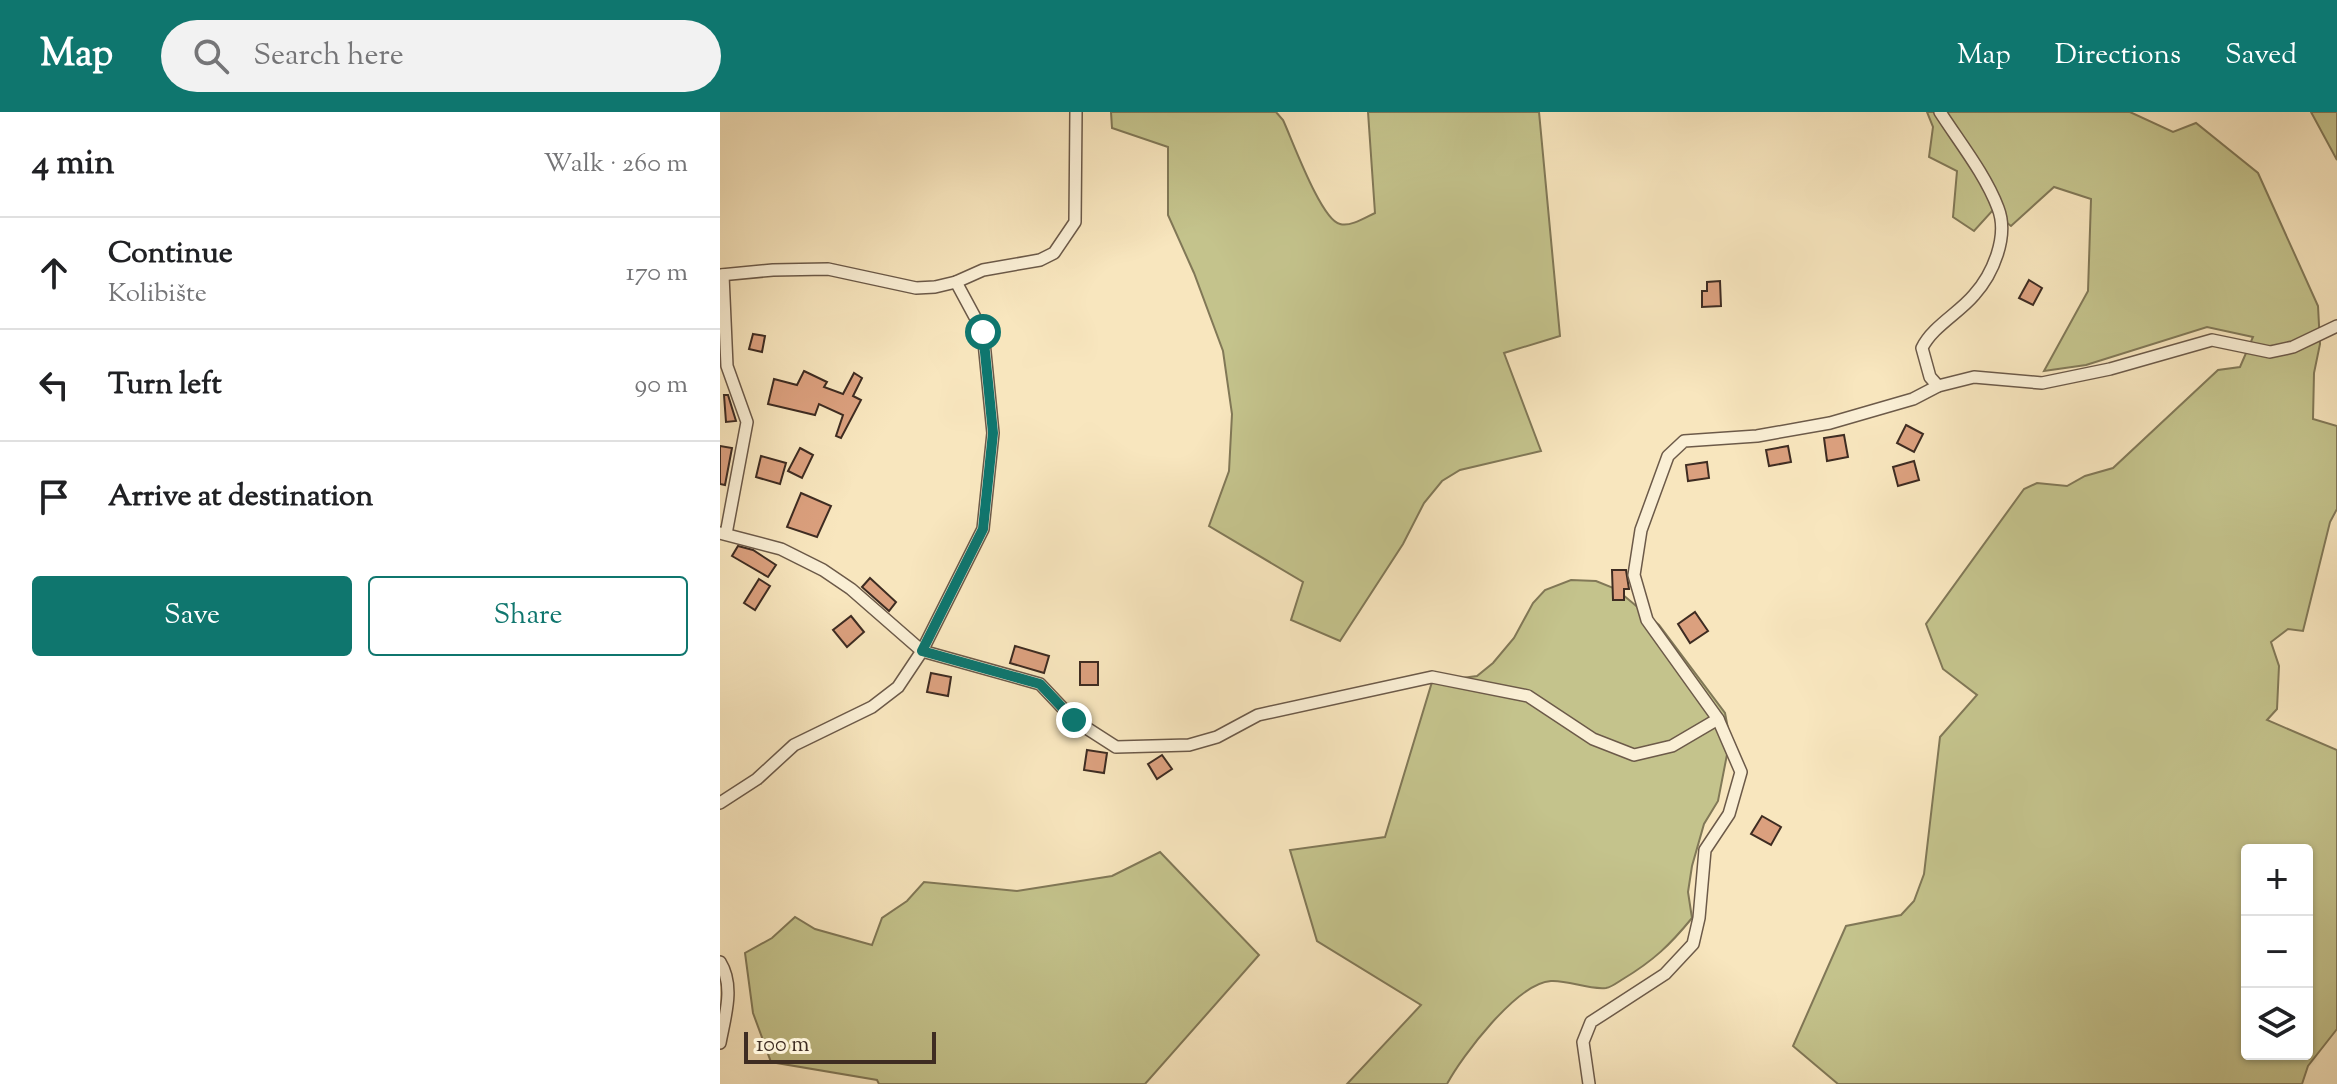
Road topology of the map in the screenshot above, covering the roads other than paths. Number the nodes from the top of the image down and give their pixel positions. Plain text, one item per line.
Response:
1 (1076, 112) edge
2 (1940, 112) edge
3 (722, 275) edge
4 (956, 282) junction
5 (2337, 326) edge
6 (1938, 386) junction
7 (723, 533) edge
8 (922, 651) junction
9 (1718, 719) junction
10 (720, 803) edge
11 (720, 962) edge
12 (720, 1043) edge
13 (1589, 1084) edge

1 - 4 street
2 - 6 street
3 - 4 street
3 - 7 street
4 - 8 street
5 - 6 street
6 - 9 street
7 - 8 street
8 - 9 street
8 - 10 street
9 - 13 street
11 - 12 street

